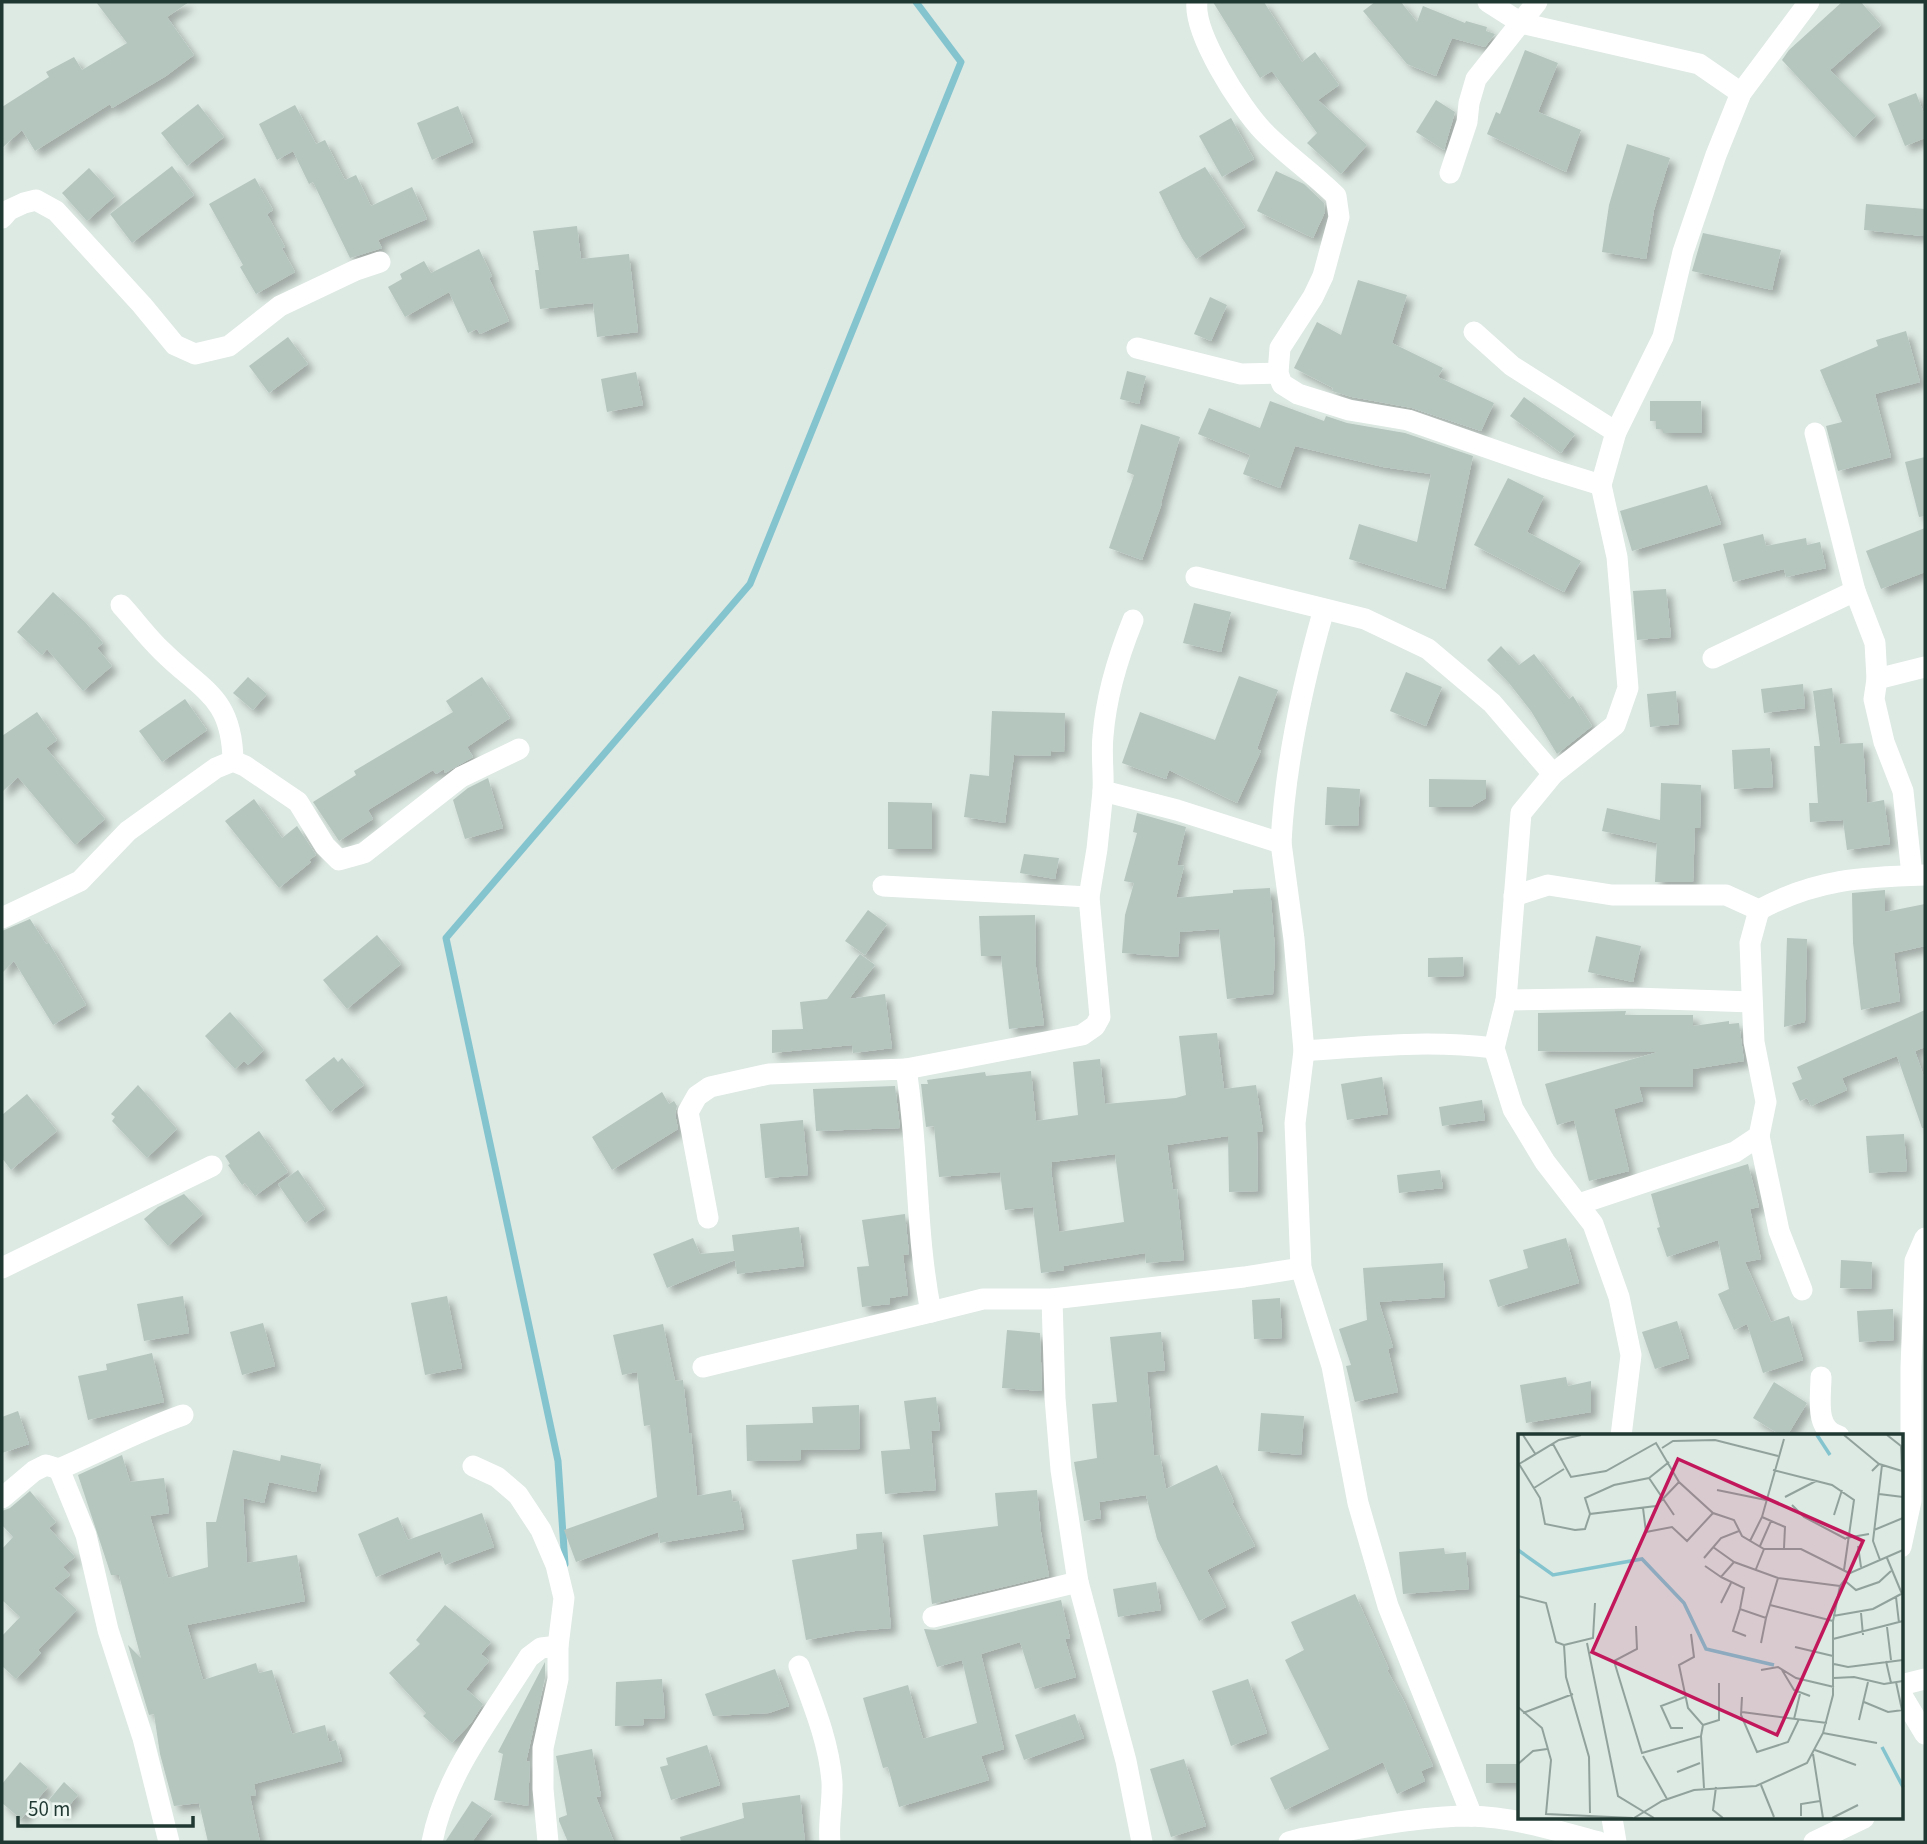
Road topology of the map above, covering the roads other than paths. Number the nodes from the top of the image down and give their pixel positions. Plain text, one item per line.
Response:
1 (1197, 2) edge
2 (1488, 2) edge
3 (1537, 2) edge
4 (1809, 2) edge
5 (1521, 23) junction
6 (1741, 93) junction
7 (1450, 173) dead end
8 (2, 218) edge
9 (380, 262) dead end
10 (1474, 332) dead end
11 (1137, 348) dead end
12 (1278, 373) junction
13 (1616, 432) junction
14 (1815, 433) dead end
15 (1601, 485) junction
16 (1196, 577) dead end
17 (1855, 591) junction
18 (121, 605) dead end
19 (1324, 609) junction
20 (1133, 620) dead end
21 (1713, 658) dead end
22 (1925, 667) edge
23 (1877, 679) junction
24 (519, 749) dead end
25 (233, 761) junction
26 (1553, 774) junction
27 (1103, 791) junction
28 (1281, 844) junction
29 (1919, 875) edge
30 (883, 886) dead end
31 (1514, 896) junction
32 (1089, 897) junction
33 (1759, 910) junction
34 (2, 918) edge
35 (1506, 1000) junction
36 (1752, 1002) junction
37 (1494, 1048) junction
38 (1304, 1051) junction
39 (906, 1069) junction
40 (1759, 1136) junction
41 (212, 1166) dead end
42 (1578, 1204) junction
43 (708, 1218) dead end
44 (1925, 1238) edge
45 (2, 1268) edge
46 (1301, 1268) junction
47 (1802, 1290) dead end
48 (1052, 1299) junction
49 (931, 1312) junction
50 (704, 1367) dead end
51 (1821, 1377) dead end
52 (183, 1415) dead end
53 (1621, 1434) edge
54 (1832, 1434) edge
55 (1906, 1453) edge
56 (473, 1466) dead end
57 (58, 1469) junction
58 (2, 1498) edge
59 (1902, 1542) edge
60 (1078, 1582) junction
61 (933, 1617) dead end
62 (558, 1646) junction
63 (799, 1666) dead end
64 (1925, 1679) edge
65 (1902, 1685) edge
66 (1902, 1696) edge
67 (1925, 1734) edge
68 (1472, 1816) junction
69 (1612, 1820) edge
70 (1860, 1820) edge
71 (1527, 1833) edge
72 (169, 1842) edge
73 (432, 1842) edge
74 (548, 1842) edge
75 (830, 1842) edge
76 (1142, 1842) edge
77 (1290, 1842) edge
78 (1599, 1842) edge
79 (1616, 1842) edge
80 (1814, 1842) edge

1 - 12 street
2 - 5 street
3 - 5 street
4 - 6 street
5 - 6 street
5 - 7 street
6 - 13 street
8 - 9 street
10 - 13 street
11 - 12 street
12 - 15 street
13 - 15 street
14 - 17 street
15 - 26 street
16 - 19 street
17 - 21 street
17 - 23 street
18 - 25 street
19 - 26 street
19 - 28 street
20 - 27 street
22 - 23 street
23 - 29 street
24 - 25 street
25 - 34 street
26 - 31 street
27 - 28 street
27 - 32 street
28 - 38 street
29 - 33 street
30 - 32 street
31 - 33 street
31 - 35 street
32 - 39 street
33 - 36 street
35 - 36 street
35 - 37 street
36 - 40 street
37 - 38 street
37 - 42 street
38 - 46 street
39 - 43 street
39 - 49 street
40 - 42 street
40 - 47 street
41 - 45 street
42 - 53 street
44 - 55 street
46 - 48 street
46 - 68 street
48 - 49 street
48 - 60 street
49 - 50 street
51 - 54 street
52 - 57 street
55 - 59 street
56 - 62 street
57 - 58 street
57 - 72 street
60 - 61 street
60 - 76 street
62 - 73 street
62 - 74 street
63 - 75 street
64 - 65 street
66 - 67 street
68 - 71 street
68 - 77 street
69 - 79 street
70 - 80 street
71 - 78 street

